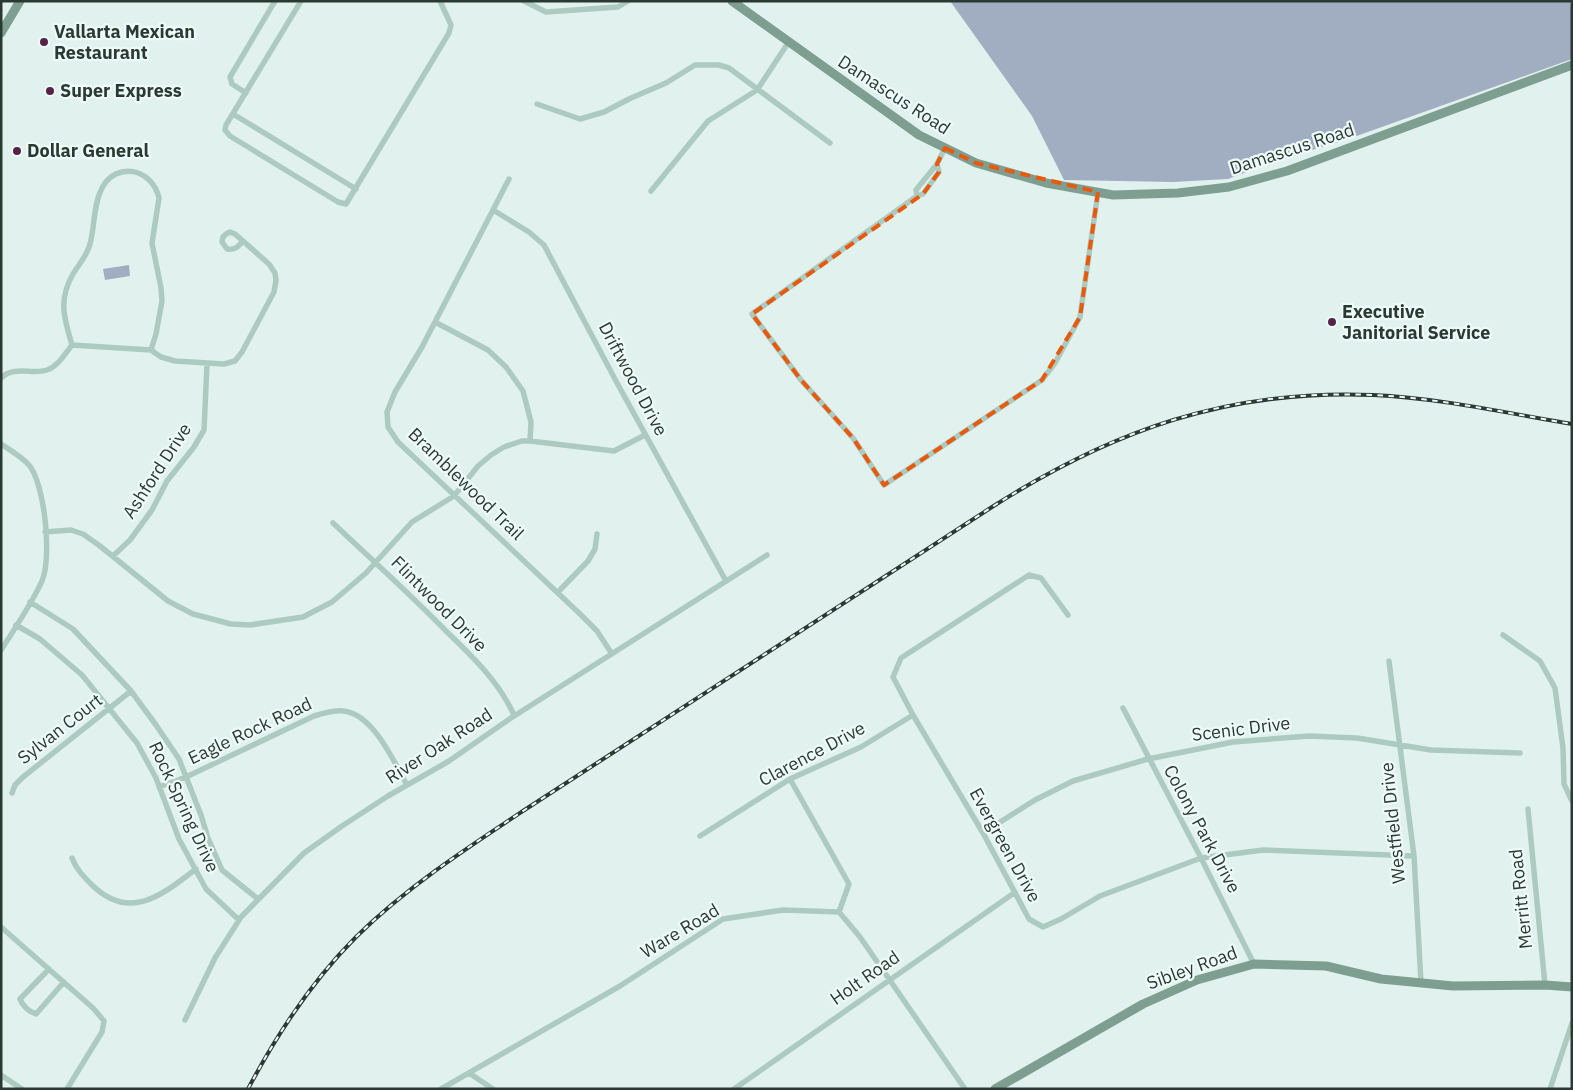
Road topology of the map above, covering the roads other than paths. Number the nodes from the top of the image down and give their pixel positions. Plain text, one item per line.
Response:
1 (20, 1) edge
2 (275, 1) edge
3 (301, 1) edge
4 (440, 1) edge
5 (524, 1) edge
6 (628, 1) edge
7 (732, 1) edge
8 (1, 33) edge
9 (788, 42) junction
10 (1572, 65) edge
11 (757, 90) junction
12 (246, 93) junction
13 (537, 104) dead end
14 (234, 114) junction
15 (830, 143) dead end
16 (945, 148) junction
17 (509, 179) dead end
18 (356, 189) junction
19 (651, 191) dead end
20 (1098, 192) junction
21 (493, 210) junction
22 (243, 241) dead end
23 (435, 322) junction
24 (72, 344) junction
25 (150, 350) junction
26 (206, 364) junction
27 (1, 378) edge
28 (645, 435) junction
29 (530, 441) junction
30 (1, 444) edge
31 (454, 496) junction
32 (333, 523) dead end
33 (46, 532) junction
34 (597, 534) dead end
35 (767, 555) dead end
36 (113, 556) junction
37 (375, 562) junction
38 (726, 581) junction
39 (558, 592) junction
40 (30, 602) junction
41 (1068, 615) dead end
42 (16, 625) junction
43 (1503, 635) dead end
44 (1, 650) edge
45 (612, 654) junction
46 (1389, 661) dead end
47 (131, 690) junction
48 (1123, 708) dead end
49 (110, 709) junction
50 (913, 715) junction
51 (514, 716) junction
52 (1400, 746) junction
53 (1520, 753) dead end
54 (1148, 759) junction
55 (186, 777) junction
56 (790, 779) junction
57 (407, 785) junction
58 (159, 786) junction
59 (12, 793) dead end
60 (1572, 801) edge
61 (1528, 809) dead end
62 (983, 832) junction
63 (700, 836) dead end
64 (1414, 856) junction
65 (72, 858) dead end
66 (1201, 858) junction
67 (196, 869) junction
68 (1014, 893) junction
69 (258, 899) junction
70 (839, 912) junction
71 (240, 920) junction
72 (2, 929) edge
73 (1254, 964) junction
74 (49, 969) junction
75 (889, 980) junction
76 (64, 982) junction
77 (1421, 983) junction
78 (1545, 985) junction
79 (1572, 987) edge
80 (185, 1020) dead end
81 (1572, 1022) edge
82 (469, 1072) junction
83 (1, 1075) edge
84 (22, 1089) edge
85 (67, 1089) edge
86 (441, 1089) edge
87 (493, 1089) edge
88 (734, 1089) edge
89 (965, 1089) edge
90 (994, 1089) edge
91 (1550, 1089) edge

1 - 8 street
2 - 12 street
3 - 12 street
4 - 18 street
5 - 6 street
7 - 9 street, Damascus Road
9 - 11 street
9 - 16 street, Damascus Road
10 - 20 street, Damascus Road
11 - 13 street
11 - 15 street
11 - 19 street
12 - 14 street
14 - 18 street
14 - 18 street
16 - 20 street, Damascus Road
16 - 20 street
17 - 21 street, Bramblewood Trail
21 - 23 street, Bramblewood Trail
21 - 28 street, Driftwood Drive
22 - 26 street
23 - 29 street
23 - 31 street, Bramblewood Trail
24 - 25 street
24 - 25 street
24 - 27 street
25 - 26 street
26 - 36 street, Ashford Drive
28 - 29 street
28 - 38 street, Driftwood Drive
29 - 31 street
30 - 33 street
31 - 37 street
31 - 39 street, Bramblewood Trail
32 - 37 street, Flintwood Drive
33 - 36 street
33 - 40 street
34 - 39 street
35 - 38 street, River Oak Road
36 - 37 street
37 - 51 street, Flintwood Drive
38 - 45 street, River Oak Road
39 - 45 street, Bramblewood Trail
40 - 42 street
40 - 47 street, Rock Spring Drive
41 - 50 street, Evergreen Drive
42 - 44 street
42 - 49 street, Rock Spring Drive
43 - 60 street
45 - 51 street, River Oak Road
46 - 52 street, Westfield Drive
47 - 49 street, Sylvan Court
47 - 55 street, Rock Spring Drive
48 - 54 street, Colony Park Drive
49 - 58 street, Rock Spring Drive
49 - 59 street, Sylvan Court
50 - 56 street, Clarence Drive
50 - 62 street, Evergreen Drive
51 - 57 street, River Oak Road
52 - 53 street, Scenic Drive
52 - 54 street, Scenic Drive
52 - 64 street, Westfield Drive
54 - 62 street, Scenic Drive
54 - 66 street, Colony Park Drive
55 - 57 street, Eagle Rock Road
55 - 58 street, Eagle Rock Road
55 - 69 street, Rock Spring Drive
56 - 63 street, Clarence Drive
56 - 70 street
57 - 69 street, River Oak Road
58 - 67 street, Rock Spring Drive
61 - 78 street, Merritt Road
62 - 68 street, Evergreen Drive
64 - 66 street, Evergreen Drive
64 - 77 street, Westfield Drive
65 - 67 street
66 - 68 street, Evergreen Drive
66 - 73 street, Colony Park Drive
67 - 71 street, Rock Spring Drive
68 - 75 street, Holt Road
69 - 71 street, River Oak Road
70 - 75 street
70 - 82 street, Ware Road
71 - 80 street, River Oak Road
72 - 74 street
73 - 77 street, Sibley Road
73 - 90 street, Sibley Road
74 - 76 street
74 - 76 street
75 - 88 street, Holt Road
75 - 89 street
76 - 85 street
77 - 78 street, Sibley Road
78 - 79 street, Sibley Road
81 - 91 street
82 - 86 street, Ware Road
82 - 87 street
83 - 84 street

